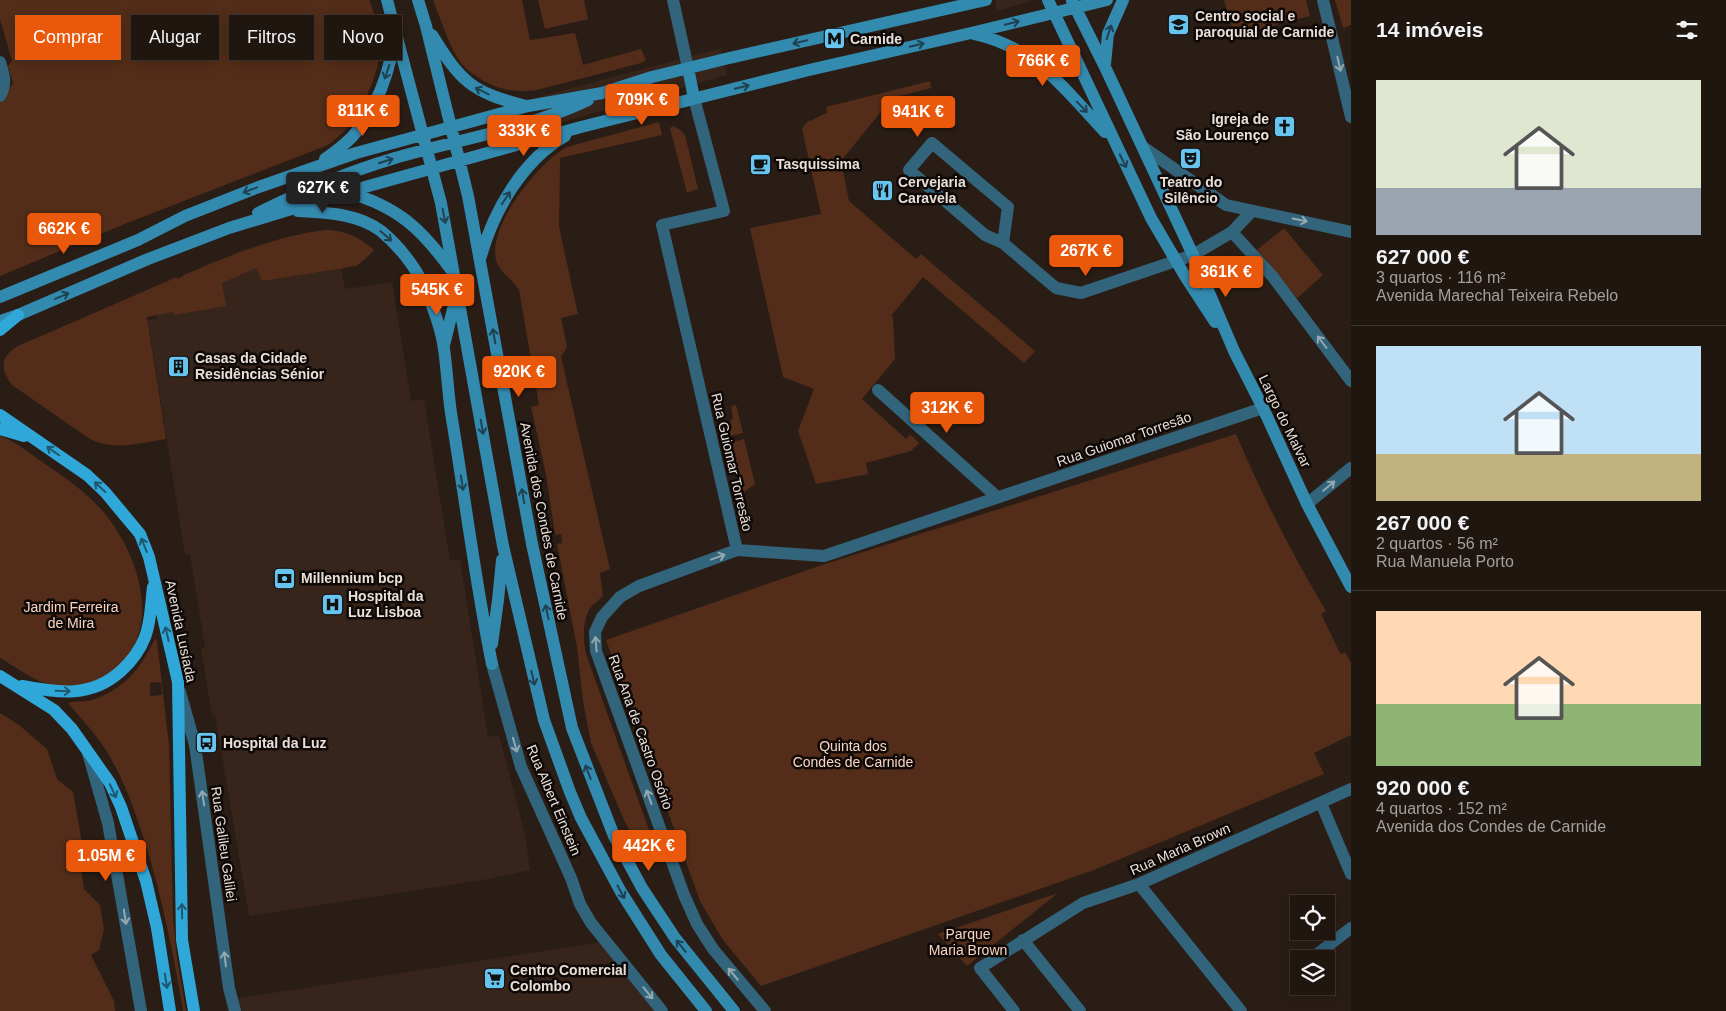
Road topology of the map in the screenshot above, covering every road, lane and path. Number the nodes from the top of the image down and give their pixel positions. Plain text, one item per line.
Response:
1 (387, 0) edge
2 (418, 0) edge
3 (673, 0) edge
4 (962, 0) edge
5 (986, 0) edge
6 (1048, 0) edge
7 (1107, 0) edge
8 (1123, 0) edge
9 (1323, 0) edge
10 (1074, 4) edge
11 (950, 8) junction
12 (1053, 13) junction
13 (392, 15) edge
14 (426, 26) junction
15 (971, 34) junction
16 (402, 52) edge
17 (391, 60) edge
18 (0, 62) edge
19 (1105, 67) junction
20 (688, 68) junction
21 (602, 93) junction
22 (0, 96) edge
23 (694, 98) junction
24 (528, 106) junction
25 (1351, 118) edge
26 (451, 126) junction
27 (582, 126) junction
28 (423, 134) junction
29 (1113, 140) junction
30 (455, 143) junction
31 (1142, 147) junction
32 (427, 150) junction
33 (460, 161) junction
34 (312, 168) junction
35 (432, 168) junction
36 (347, 192) junction
37 (290, 210) junction
38 (1252, 211) junction
39 (229, 228) junction
40 (1232, 232) junction
41 (1351, 232) edge
42 (1003, 243) junction
43 (1193, 255) junction
44 (480, 258) junction
45 (1176, 261) junction
46 (454, 274) junction
47 (458, 291) junction
48 (0, 297) edge
49 (18, 315) junction
50 (0, 321) edge
51 (0, 330) edge
52 (444, 348) junction
53 (1234, 351) junction
54 (1351, 381) edge
55 (878, 390) dead end
56 (0, 406) edge
57 (1263, 408) junction
58 (0, 415) edge
59 (14, 424) junction
60 (0, 429) edge
61 (36, 439) junction
62 (1351, 468) edge
63 (997, 497) junction
64 (1307, 504) junction
65 (503, 546) junction
66 (737, 550) junction
67 (154, 578) junction
68 (1351, 587) edge
69 (492, 664) junction
70 (0, 676) edge
71 (178, 682) junction
72 (15, 684) junction
73 (87, 750) junction
74 (1351, 790) edge
75 (1321, 803) junction
76 (1351, 874) edge
77 (1139, 884) junction
78 (1351, 928) edge
79 (1023, 940) junction
80 (1323, 950) edge
81 (141, 1011) edge
82 (170, 1011) edge
83 (194, 1011) edge
84 (235, 1011) edge
85 (662, 1011) edge
86 (706, 1011) edge
87 (734, 1011) edge
88 (765, 1011) edge
89 (1014, 1011) edge
90 (1080, 1011) edge
91 (1241, 1011) edge

1 - 13 main road
2 - 14 main road, Avenida dos Condes de Carnide
3 - 20 street
4 - 11 main road
5 - 11 main road
6 - 12 main road, Largo do Malvar
7 - 10 main road
19 -> 8 main road
9 -> 25 street
10 - 12 main road
10 - 19 main road, Largo do Malvar
11 -> 20 main road
15 -> 12 main road
12 - 29 main road, Largo do Malvar
24 -> 14 main road
14 - 26 main road, Avenida dos Condes de Carnide
23 -> 15 main road
15 -> 29 main road
16 - 28 main road
17 -> 34 main road
18 - 22 street
19 - 31 main road, Largo do Malvar
20 - 21 main road
20 - 23 main road
21 - 24 main road
21 - 30 main road
23 - 27 main road
23 - 66 street, Rua Guiomar Torresão
24 - 26 main road
26 - 28 main road
26 - 30 main road, Avenida dos Condes de Carnide
27 - 33 main road
44 -> 27 main road
28 - 32 main road
28 - 34 main road
29 -> 45 main road, Largo do Malvar
30 - 32 main road
30 - 33 main road, Avenida dos Condes de Carnide
31 - 38 street
31 - 43 main road, Largo do Malvar
32 - 35 main road
39 -> 32 main road
33 - 35 main road
33 - 44 main road, Avenida dos Condes de Carnide
34 -> 48 main road
35 - 36 main road
35 -> 46 main road
36 - 37 main road
36 - 46 main road
37 - 39 main road
37 -> 52 main road
38 - 40 street
38 -> 41 street
49 -> 39 main road
40 - 43 street
54 -> 40 street
42 - 42 street
42 - 45 street
43 - 45 street
43 - 53 main road, Largo do Malvar
87 -> 44 main road, Avenida dos Condes de Carnide
45 - 53 main road, Largo do Malvar
46 - 47 main road
47 - 52 main road
47 -> 65 main road
49 - 50 main road
49 - 51 main road
52 -> 69 main road
53 - 57 main road, Largo do Malvar
55 - 63 street
56 - 59 main road
57 - 63 street, Rua Guiomar Torresão
57 - 64 main road, Largo do Malvar
58 - 59 main road, Avenida Lusíada
59 - 61 main road, Avenida Lusíada
60 - 61 main road
67 -> 61 main road, Avenida Lusíada
64 -> 62 street
63 - 66 street, Rua Guiomar Torresão
64 - 68 main road, Largo do Malvar
65 - 69 main road
65 -> 86 main road
88 -> 66 street, Rua Ana de Castro Osório
71 -> 67 main road, Avenida Lusíada
72 -> 67 main road
69 -> 85 street, Rua Albert Einstein
70 - 72 main road
83 -> 71 main road, Avenida Lusíada
84 -> 71 street, Rua Galileu Galilei
72 - 73 main road
73 -> 81 street
73 -> 82 main road
74 - 75 street, Rua Maria Brown
75 - 76 street
75 - 77 street, Rua Maria Brown
77 - 79 street, Rua Maria Brown
77 - 91 street
78 - 80 street
79 - 89 street, Rua Maria Brown
79 - 90 street

